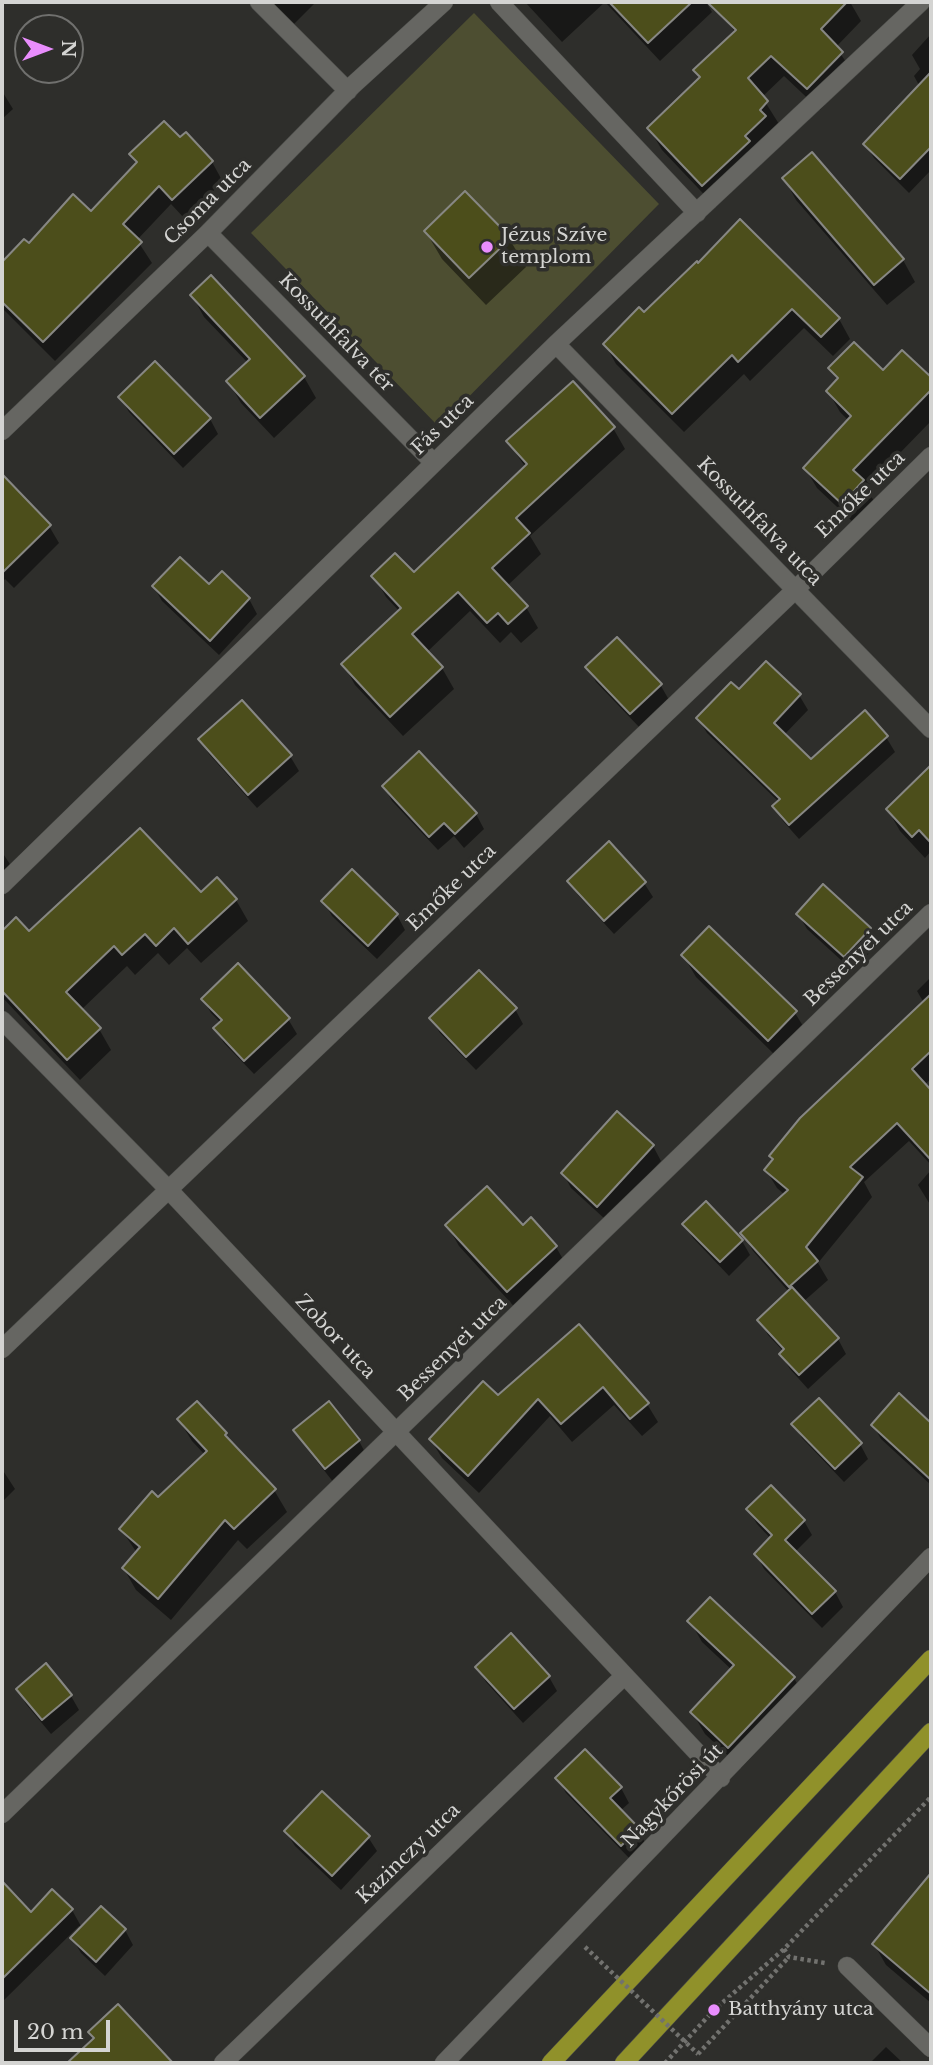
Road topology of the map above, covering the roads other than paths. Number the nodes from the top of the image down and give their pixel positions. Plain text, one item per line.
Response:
1 (259, 2) edge
2 (444, 2) edge
3 (499, 2) edge
4 (921, 2) edge
5 (348, 91) junction
6 (697, 213) junction
7 (208, 233) junction
8 (556, 344) junction
9 (2, 431) edge
10 (931, 456) edge
11 (434, 463) junction
12 (796, 589) junction
13 (931, 729) edge
14 (2, 886) edge
15 (931, 913) edge
16 (2, 1020) edge
17 (168, 1189) junction
18 (2, 1349) edge
19 (397, 1433) junction
20 (931, 1558) edge
21 (931, 1659) edge
22 (624, 1676) junction
23 (931, 1732) edge
24 (721, 1778) junction
25 (2, 1814) edge
26 (847, 1966) road end
27 (931, 2048) edge
28 (223, 2063) edge
29 (444, 2063) edge
30 (551, 2063) edge
31 (624, 2063) edge

1 - 5 street
2 - 5 street, Csoma utca
3 - 6 street
4 - 6 street, Fás utca
5 - 7 street, Csoma utca
6 - 8 street, Fás utca
7 - 9 street, Csoma utca
7 - 11 street, Kossuthfalva tér
8 - 11 street, Fás utca
8 - 12 street, Kossuthfalva utca
10 - 12 street, Emőke utca
11 - 14 street, Fás utca
12 - 13 street, Kossuthfalva utca
12 - 17 street, Emőke utca
15 - 19 street, Bessenyei utca
16 - 17 street, Zobor utca
17 - 18 street, Emőke utca
17 - 19 street, Zobor utca
19 - 22 street, Zobor utca
19 - 25 street, Bessenyei utca
20 - 24 street, Nagykőrösi út
21 - 30 main road
22 - 24 street, Zobor utca
22 - 28 street, Kazinczy utca
23 - 31 main road
24 - 29 street, Nagykőrösi út
26 - 27 street

